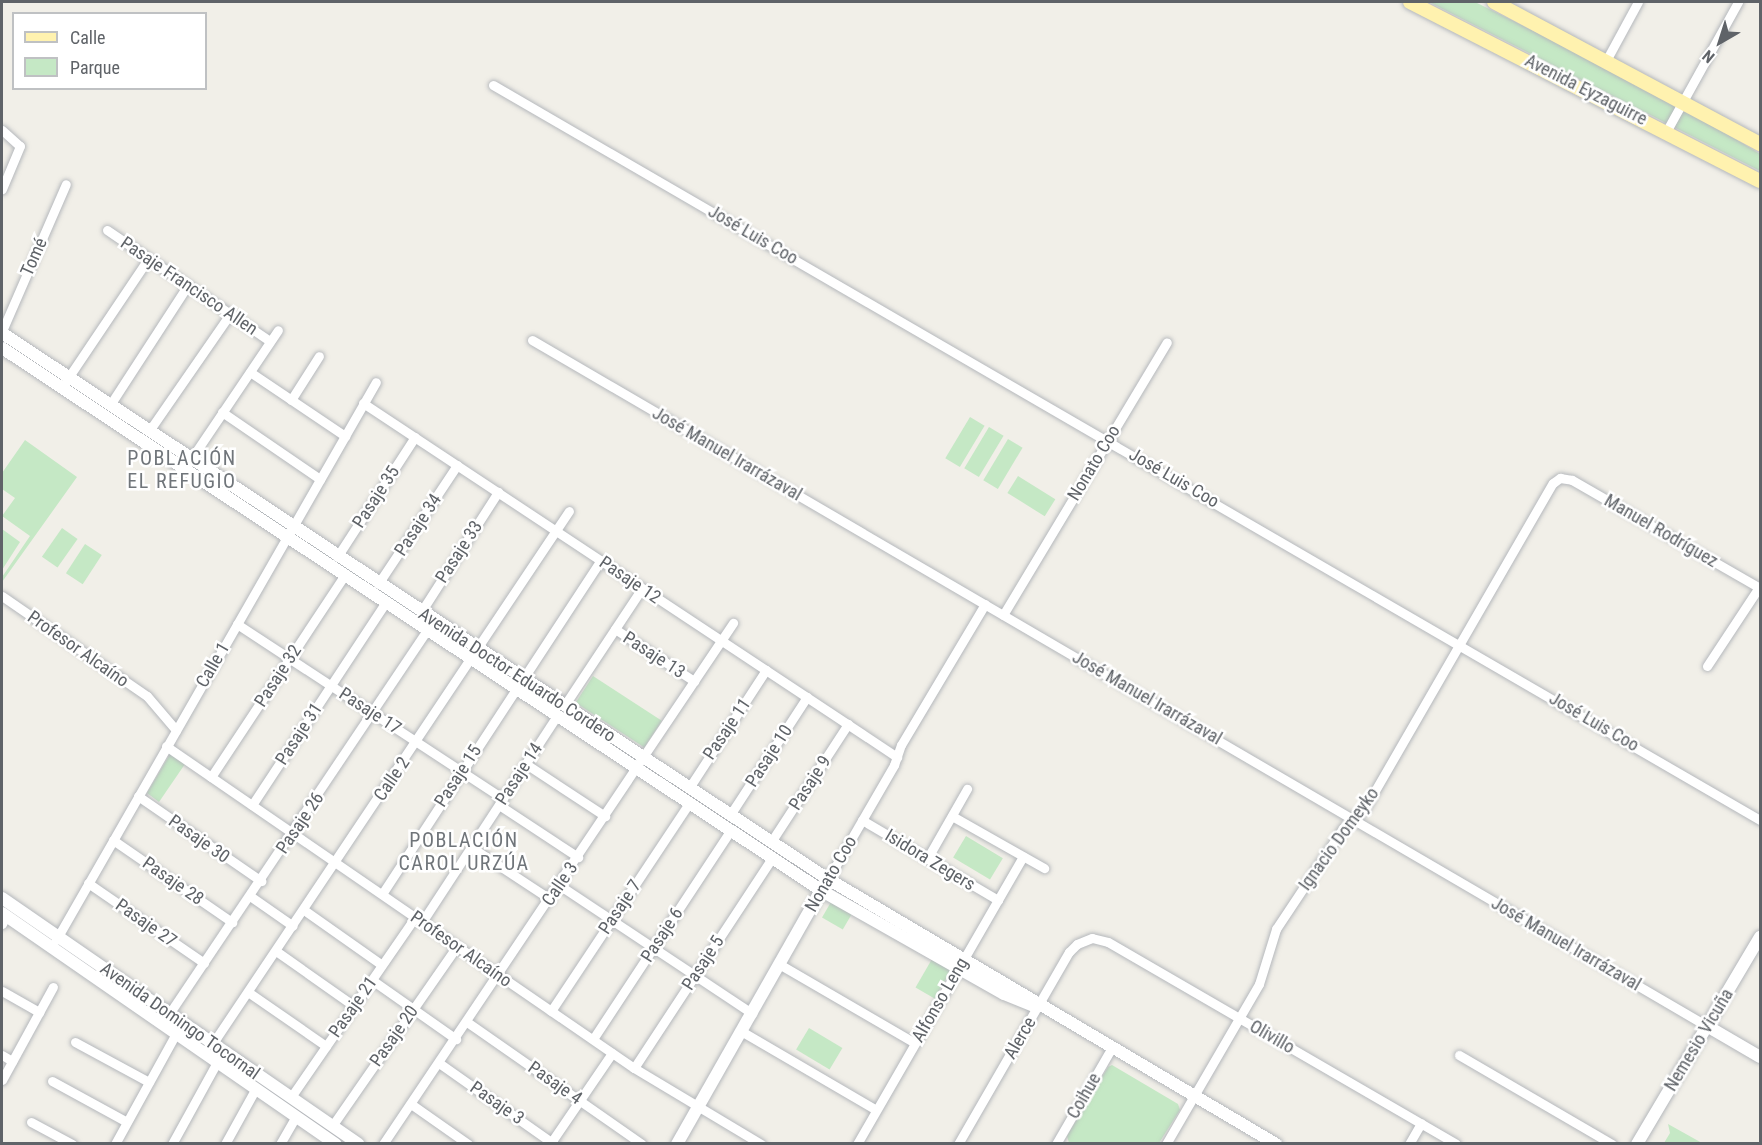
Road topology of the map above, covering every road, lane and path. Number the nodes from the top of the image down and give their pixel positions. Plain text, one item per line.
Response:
1 (1410, 2) edge
2 (1638, 2) edge
3 (1738, 2) edge
4 (1500, 3) edge
5 (1606, 59) junction
6 (493, 85) dead end
7 (1683, 101) junction
8 (2, 130) edge
9 (1666, 132) junction
10 (1759, 141) edge
11 (1761, 181) edge
12 (66, 184) dead end
13 (2, 189) edge
14 (107, 230) dead end
15 (148, 259) junction
16 (188, 285) junction
17 (230, 314) junction
18 (278, 330) dead end
19 (2, 332) edge
20 (532, 340) dead end
21 (270, 342) junction
22 (1167, 342) dead end
23 (2, 348) edge
24 (319, 356) dead end
25 (250, 372) junction
26 (65, 382) junction
27 (376, 382) dead end
28 (291, 400) junction
29 (363, 403) junction
30 (110, 405) junction
31 (222, 412) junction
32 (149, 431) junction
33 (345, 436) junction
34 (415, 437) junction
35 (1108, 440) junction
36 (187, 464) junction
37 (457, 465) junction
38 (1560, 478) joint
39 (320, 479) junction
40 (498, 492) junction
41 (569, 511) dead end
42 (556, 531) junction
43 (290, 533) junction
44 (337, 557) junction
45 (601, 560) junction
46 (344, 576) junction
47 (378, 584) junction
48 (642, 588) junction
49 (1760, 588) edge
50 (2, 596) edge
51 (385, 603) junction
52 (985, 604) junction
53 (421, 612) junction
54 (1004, 615) junction
55 (733, 623) dead end
56 (237, 624) junction
57 (615, 629) junction
58 (427, 630) junction
59 (721, 640) junction
60 (1461, 644) junction
61 (474, 654) junction
62 (290, 658) junction
63 (1707, 666) dead end
64 (766, 670) junction
65 (694, 681) junction
66 (519, 684) junction
67 (331, 685) junction
68 (807, 697) junction
69 (561, 711) junction
70 (372, 713) junction
71 (848, 724) junction
72 (176, 730) junction
73 (417, 742) junction
74 (166, 746) junction
75 (897, 757) junction
76 (640, 763) junction
77 (526, 764) junction
78 (462, 772) junction
79 (211, 777) junction
80 (688, 788) junction
81 (967, 789) dead end
82 (138, 796) junction
83 (501, 802) junction
84 (689, 803) junction
85 (252, 805) junction
86 (730, 814) junction
87 (605, 816) junction
88 (952, 816) junction
89 (1354, 819) junction
90 (862, 820) junction
91 (1761, 820) edge
92 (730, 830) junction
93 (293, 834) junction
94 (113, 840) junction
95 (771, 842) junction
96 (471, 847) junction
97 (1023, 856) junction
98 (578, 857) junction
99 (772, 858) junction
100 (927, 859) junction
101 (336, 863) junction
102 (1044, 868) dead end
103 (828, 879) junction
104 (261, 881) junction
105 (88, 883) junction
106 (559, 885) junction
107 (822, 891) junction
108 (381, 894) junction
109 (250, 897) junction
110 (2, 898) edge
111 (550, 899) junction
112 (998, 900) junction
113 (304, 910) junction
114 (3, 918) edge
115 (419, 920) junction
116 (612, 920) junction
117 (232, 922) junction
118 (293, 926) junction
119 (1761, 937) edge
120 (1087, 939) joint
121 (55, 942) junction
122 (457, 946) junction
123 (653, 948) junction
124 (276, 951) junction
125 (204, 963) junction
126 (961, 963) junction
127 (779, 964) junction
128 (382, 965) junction
129 (499, 975) junction
130 (695, 975) junction
131 (372, 980) junction
132 (53, 987) dead end
133 (2, 991) edge
134 (248, 992) junction
135 (354, 1006) junction
136 (1038, 1006) junction
137 (413, 1009) junction
138 (551, 1011) junction
139 (39, 1012) junction
140 (752, 1013) junction
141 (169, 1014) junction
142 (1240, 1018) junction
143 (467, 1022) junction
144 (1707, 1026) junction
145 (179, 1028) junction
146 (741, 1032) junction
147 (456, 1039) junction
148 (593, 1039) junction
149 (75, 1042) dead end
150 (213, 1043) junction
151 (915, 1043) junction
152 (326, 1046) junction
153 (1111, 1049) junction
154 (612, 1053) junction
155 (2, 1054) edge
156 (1459, 1054) dead end
157 (1761, 1057) edge
158 (12, 1060) junction
159 (217, 1062) junction
160 (439, 1063) junction
161 (634, 1068) junction
162 (2, 1080) edge
163 (52, 1081) dead end
164 (149, 1082) junction
165 (256, 1088) junction
166 (1194, 1096) junction
167 (291, 1097) junction
168 (580, 1100) junction
169 (411, 1104) junction
170 (698, 1107) junction
171 (876, 1110) junction
172 (296, 1116) junction
173 (31, 1122) dead end
174 (127, 1122) junction
175 (1421, 1123) junction
176 (332, 1126) junction
177 (118, 1142) edge
178 (1271, 1142) edge
179 (72, 1143) edge
180 (172, 1143) edge
181 (225, 1143) edge
182 (280, 1143) edge
183 (336, 1143) edge
184 (358, 1143) edge
185 (384, 1143) edge
186 (468, 1143) edge
187 (552, 1143) edge
188 (642, 1143) edge
189 (677, 1143) edge
190 (761, 1143) edge
191 (857, 1143) edge
192 (958, 1143) edge
193 (1057, 1143) edge
194 (1166, 1143) edge
195 (1409, 1143) edge
196 (1456, 1143) edge
197 (1612, 1143) edge
198 (1637, 1143) edge

1 - 9 main road, Avenida Eyzaguirre
2 - 5 street
3 - 7 street
4 - 5 main road, Avenida Eyzaguirre
5 - 7 main road, Avenida Eyzaguirre
6 - 35 street, José Luis Coo
7 - 9 street
7 - 10 main road, Avenida Eyzaguirre
8 - 13 street
9 - 11 main road, Avenida Eyzaguirre
12 - 19 street, Tomé
14 - 15 street, Pasaje Francisco Allen
15 - 16 street, Pasaje Francisco Allen
15 - 26 street
16 - 17 street, Pasaje Francisco Allen
16 - 30 street
17 - 21 street, Pasaje Francisco Allen
17 - 32 street
18 - 21 street
19 - 26 street, Avenida Doctor Eduardo Cordero
20 - 52 street, José Manuel Irarrázaval
21 - 25 street
22 - 35 street, Nonato Coo
23 - 26 street, Avenida Doctor Eduardo Cordero
24 - 28 street
25 - 28 street
25 - 31 street
26 - 30 street, Avenida Doctor Eduardo Cordero
26 - 36 street, Avenida Doctor Eduardo Cordero
27 - 29 street, Calle 1
28 - 33 street
29 - 33 street, Calle 1
29 - 34 street, Pasaje 12
30 - 32 street, Avenida Doctor Eduardo Cordero
31 - 36 street
31 - 39 street
32 - 36 street, Avenida Doctor Eduardo Cordero
33 - 39 street, Calle 1
34 - 37 street, Pasaje 12
34 - 44 street, Pasaje 35
35 - 54 street, Nonato Coo
35 - 60 street, José Luis Coo
36 - 43 street, Avenida Doctor Eduardo Cordero
37 - 40 street, Pasaje 12
37 - 47 street, Pasaje 34
38 - 49 street, Manuel Rodríguez
38 - 60 street, Ignacio Domeyko
39 - 43 street, Calle 1
40 - 42 street, Pasaje 12
40 - 53 street, Pasaje 33
41 - 42 street, Calle 2
42 - 45 street, Pasaje 12
42 - 61 street, Calle 2
43 - 44 street, Avenida Doctor Eduardo Cordero
43 - 46 street, Avenida Doctor Eduardo Cordero
43 - 56 street, Calle 1
44 - 47 street, Avenida Doctor Eduardo Cordero
45 - 48 street, Pasaje 12
45 - 66 street, Pasaje 15
46 - 51 street, Avenida Doctor Eduardo Cordero
46 - 62 street, Pasaje 32
47 - 53 street, Avenida Doctor Eduardo Cordero
48 - 57 street, Pasaje 14
48 - 59 street, Pasaje 12
49 - 63 street
50 - 72 street, Profesor Alcaíno
51 - 58 street, Avenida Doctor Eduardo Cordero
51 - 67 street, Pasaje 31
52 - 54 street, José Manuel Irarrázaval
52 - 75 street, Nonato Coo
53 - 61 street, Avenida Doctor Eduardo Cordero
54 - 89 street, José Manuel Irarrázaval
55 - 59 street, Calle 3
56 - 62 street, Pasaje 17
56 - 72 street, Calle 1
57 - 65 street, Pasaje 13
57 - 69 street, Pasaje 14
58 - 61 street, Avenida Doctor Eduardo Cordero
58 - 70 street, Pasaje 26
59 - 64 street, Pasaje 12
59 - 65 street, Calle 3
60 - 89 street, Ignacio Domeyko
60 - 91 street, José Luis Coo
61 - 66 street, Avenida Doctor Eduardo Cordero
61 - 73 street, Calle 2
62 - 67 street, Pasaje 17
62 - 79 street, Pasaje 32
64 - 68 street, Pasaje 12
64 - 80 street, Pasaje 11
65 - 76 street, Calle 3
66 - 69 street, Avenida Doctor Eduardo Cordero
66 - 78 street, Pasaje 15
67 - 70 street, Pasaje 17
67 - 85 street, Pasaje 31
68 - 71 street, Pasaje 12
68 - 86 street, Pasaje 10
69 - 76 street, Avenida Doctor Eduardo Cordero
69 - 77 street, Pasaje 14
70 - 73 street, Pasaje 17
70 - 93 street, Pasaje 26
71 - 75 street, Pasaje 12
71 - 95 street, Pasaje 9
72 - 74 street, Calle 1
73 - 78 street, Pasaje 17
73 - 101 street, Calle 2
74 - 79 street, Profesor Alcaíno
74 - 82 street, Calle 1
75 - 90 street, Nonato Coo
76 - 80 street, Avenida Doctor Eduardo Cordero
76 - 84 street, Avenida Doctor Eduardo Cordero
76 - 87 street, Calle 3
77 - 83 street, Pasaje 14
77 - 87 street
78 - 83 street, Pasaje 17
78 - 108 street, Pasaje 15
79 - 85 street, Profesor Alcaíno
80 - 86 street, Avenida Doctor Eduardo Cordero
81 - 88 street
82 - 94 street, Calle 1
82 - 104 street, Pasaje 30
83 - 96 street, Pasaje 14
83 - 98 street, Pasaje 17
84 - 92 street, Avenida Doctor Eduardo Cordero
84 - 116 street, Pasaje 7
85 - 93 street, Profesor Alcaíno
86 - 95 street, Avenida Doctor Eduardo Cordero
87 - 98 street, Calle 3
88 - 97 street
88 - 100 street
89 - 142 street, Ignacio Domeyko
89 - 144 street, José Manuel Irarrázaval
90 - 100 street, Isidora Zegers
90 - 103 street, Nonato Coo
92 - 99 street, Avenida Doctor Eduardo Cordero
92 - 123 street, Pasaje 6
93 - 101 street, Profesor Alcaíno
93 - 104 street, Pasaje 26
94 - 105 street, Calle 1
94 - 117 street, Pasaje 28
95 - 103 street, Avenida Doctor Eduardo Cordero
96 - 111 street
96 - 115 street, Pasaje 14
97 - 102 street
97 - 112 street, Alfonso Leng
98 - 106 street, Calle 3
99 - 107 street, Avenida Doctor Eduardo Cordero
99 - 130 street, Pasaje 5
100 - 112 street, Isidora Zegers
101 - 108 street, Profesor Alcaíno
101 - 113 street, Calle 2
103 - 107 street, Nonato Coo
103 - 126 street, Avenida Doctor Eduardo Cordero
104 - 109 street, Pasaje 26
105 - 121 street, Calle 1
105 - 125 street, Pasaje 27
106 - 111 street, Calle 3
106 - 116 street
107 - 126 street, Avenida Doctor Eduardo Cordero
107 - 127 street, Nonato Coo
108 - 115 street, Profesor Alcaíno
109 - 117 street, Pasaje 26
109 - 118 street
110 - 121 street, Avenida Domingo Tocornal
111 - 129 street, Calle 3
112 - 126 street, Alfonso Leng
113 - 118 street, Calle 2
113 - 128 street
114 - 121 street, Avenida Domingo Tocornal
115 - 122 street, Profesor Alcaíno
115 - 128 street, Pasaje 21
116 - 123 street
116 - 138 street, Pasaje 7
117 - 125 street, Pasaje 26
118 - 124 street, Calle 2
119 - 144 street, Nemesio Vicuña
120 - 136 street, Alerce
120 - 142 street, Olivillo
121 - 141 street, Avenida Domingo Tocornal
121 - 145 street, Avenida Domingo Tocornal
122 - 129 street, Profesor Alcaíno
122 - 137 street, Pasaje 20
123 - 130 street
123 - 148 street, Pasaje 6
124 - 134 street, Calle 2
124 - 135 street
125 - 141 street, Pasaje 26
126 - 136 street, Avenida Doctor Eduardo Cordero
126 - 151 street, Alfonso Leng
127 - 140 street, Nonato Coo
127 - 151 street
128 - 131 street, Pasaje 21
129 - 138 street, Profesor Alcaíno
129 - 143 street, Calle 3
130 - 140 street
130 - 161 street, Pasaje 5
131 - 135 street, Pasaje 21
131 - 137 street
132 - 139 street
133 - 139 street
134 - 150 street, Calle 2
134 - 152 street
135 - 152 street, Pasaje 21
136 - 153 street, Avenida Doctor Eduardo Cordero
136 - 192 street, Alerce
137 - 147 street
137 - 176 street, Pasaje 20
138 - 148 street, Profesor Alcaíno
139 - 158 street
140 - 146 street, Nonato Coo
141 - 145 street, Avenida Domingo Tocornal
142 - 166 street, Ignacio Domeyko
142 - 175 street, Olivillo
143 - 147 street, Calle 3
143 - 168 street, Pasaje 4
144 - 157 street, José Manuel Irarrázaval
144 - 198 street, Nemesio Vicuña
145 - 150 street, Avenida Domingo Tocornal
145 - 159 street, Avenida Domingo Tocornal
145 - 164 street
146 - 170 street, Nonato Coo
146 - 171 street
147 - 160 street, Calle 3
148 - 154 street, Profesor Alcaíno
149 - 164 street
150 - 167 street, Avenida Domingo Tocornal
151 - 171 street, Alfonso Leng
152 - 167 street, Pasaje 21
153 - 166 street, Avenida Doctor Eduardo Cordero
153 - 193 street, Coihue
154 - 161 street, Profesor Alcaíno
154 - 168 street
155 - 158 street
156 - 197 street
158 - 162 street
159 - 165 street, Avenida Domingo Tocornal
159 - 180 street
160 - 169 street, Calle 3
160 - 187 street, Pasaje 3
161 - 170 street, Profesor Alcaíno
163 - 174 street
164 - 174 street
165 - 172 street, Avenida Domingo Tocornal
165 - 181 street
166 - 178 street, Avenida Doctor Eduardo Cordero
166 - 194 street, Ignacio Domeyko
167 - 176 street, Avenida Domingo Tocornal
168 - 187 street
168 - 188 street, Pasaje 4
169 - 185 street, Calle 3
169 - 186 street
170 - 189 street, Nonato Coo
170 - 190 street, Profesor Alcaíno
171 - 191 street, Alfonso Leng
172 - 182 street
172 - 183 street, Avenida Domingo Tocornal
173 - 179 street
174 - 177 street
175 - 195 street
175 - 196 street, Olivillo
176 - 184 street, Avenida Domingo Tocornal

